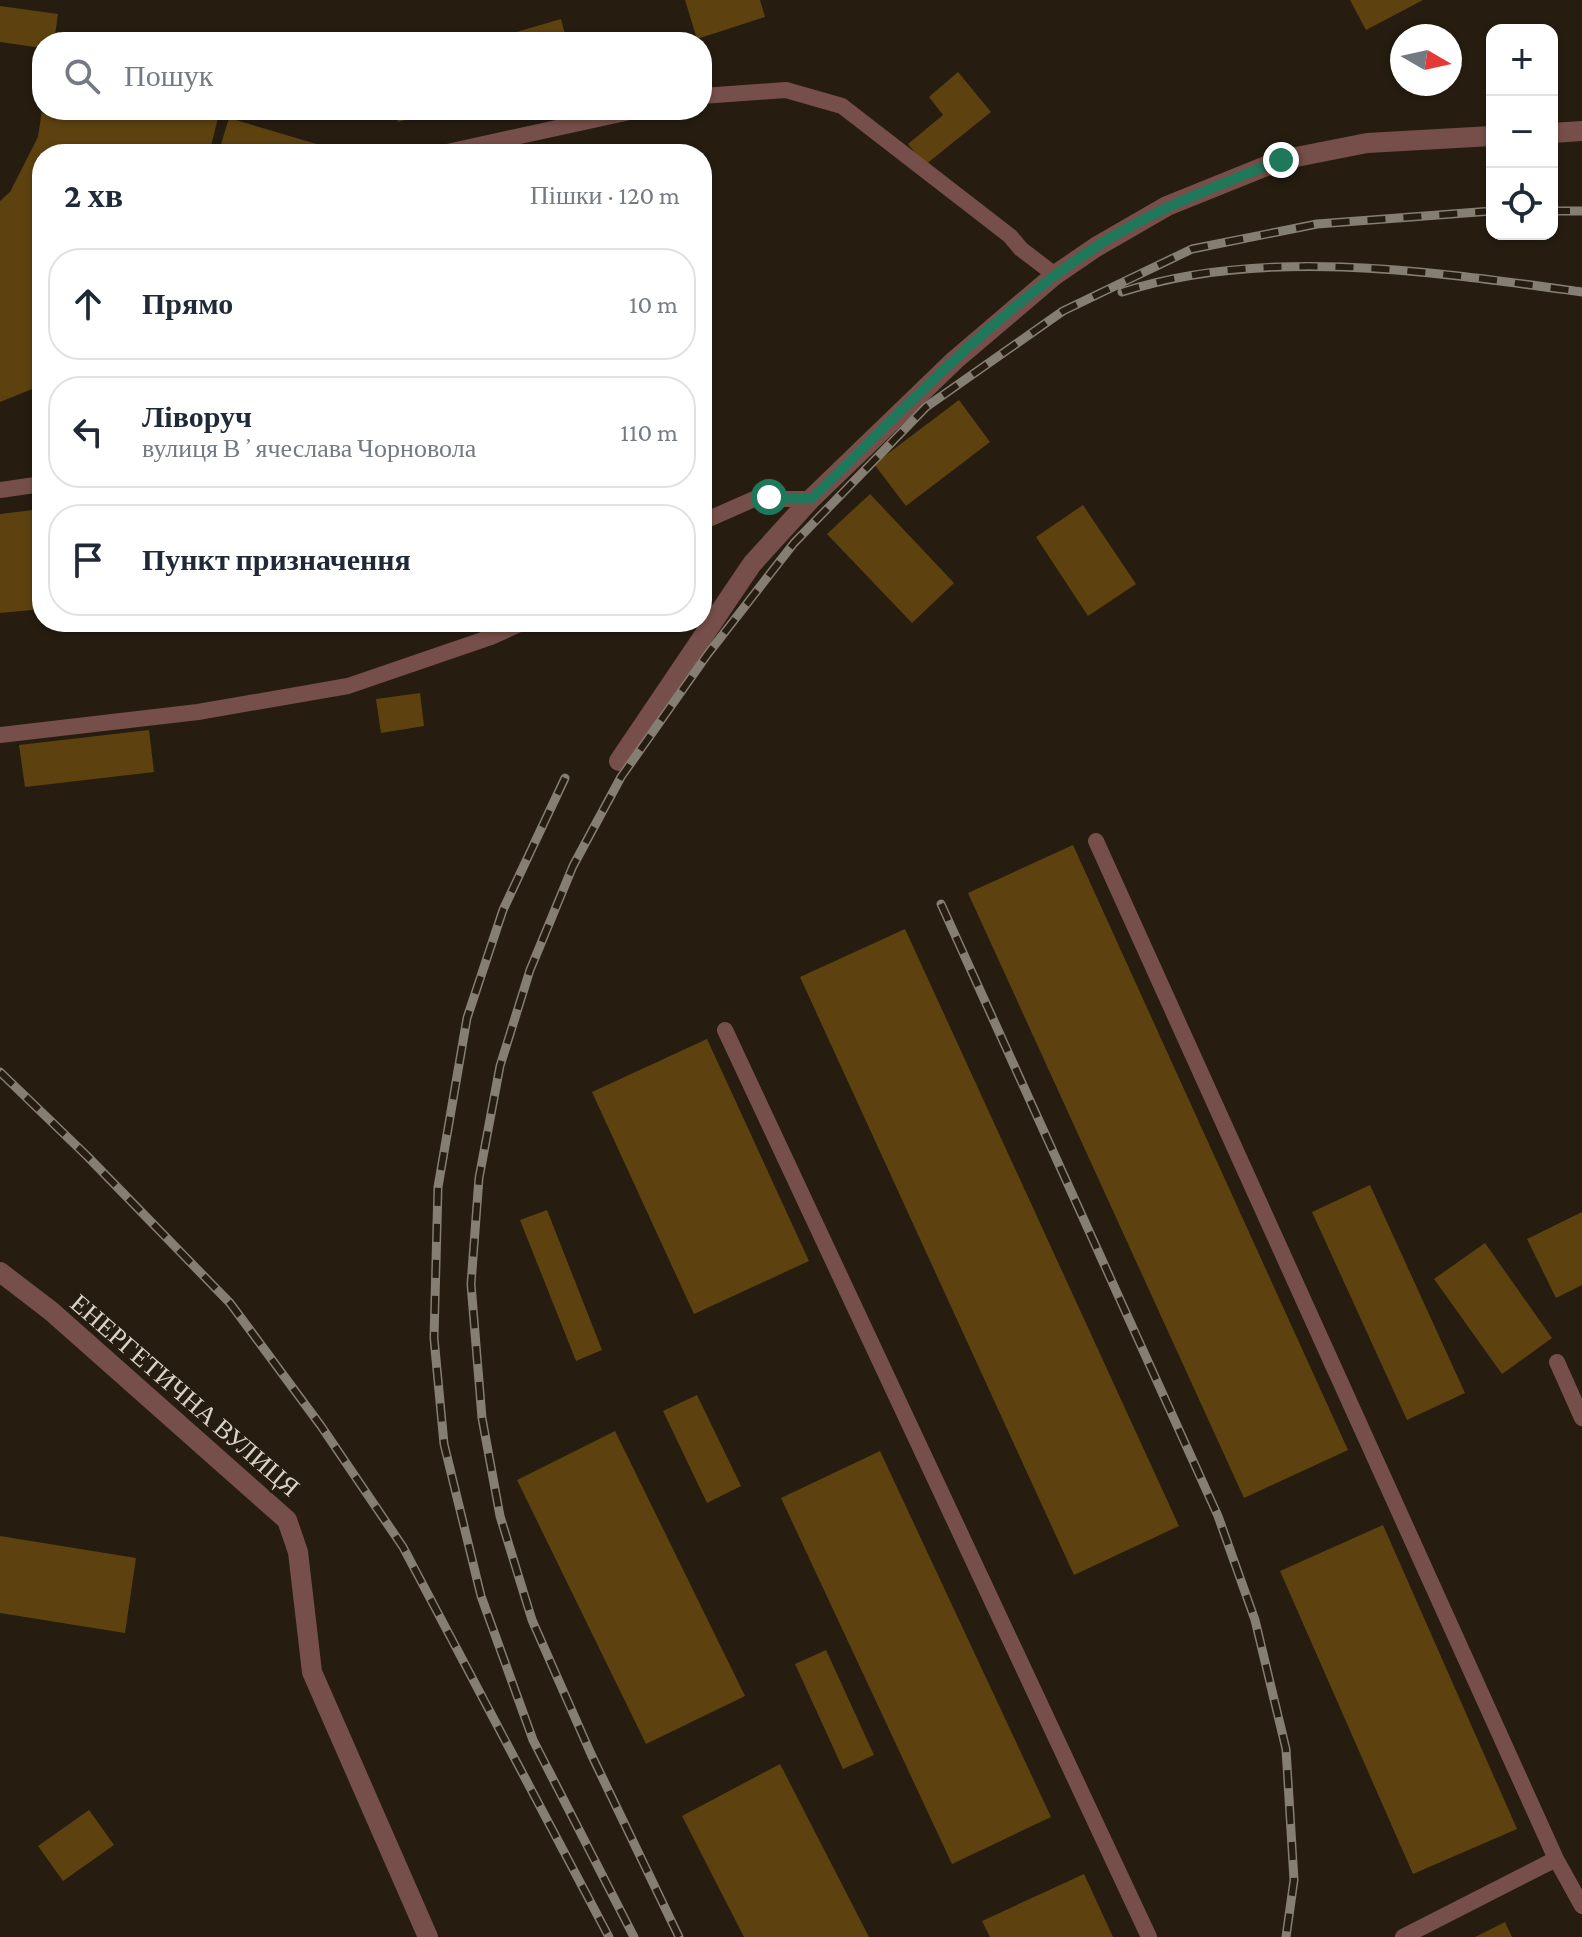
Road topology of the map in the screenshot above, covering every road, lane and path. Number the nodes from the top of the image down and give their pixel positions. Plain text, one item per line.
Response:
1 (712, 95) edge
2 (593, 120) edge
3 (1582, 131) edge
4 (1558, 133) edge
5 (1486, 136) edge
6 (484, 144) edge
7 (1055, 275) junction
8 (32, 485) edge
9 (0, 490) edge
10 (811, 499) junction
11 (712, 518) edge
12 (712, 623) edge
13 (502, 632) edge
14 (706, 632) edge
15 (0, 735) edge
16 (619, 761) dead end
17 (1096, 841) dead end
18 (725, 1030) dead end
19 (0, 1272) edge
20 (1557, 1362) dead end
21 (1582, 1418) edge
22 (1556, 1859) junction
23 (1582, 1906) edge
24 (428, 1937) edge
25 (1149, 1937) edge
26 (1403, 1937) edge

1 - 7 lane
2 - 6 lane
3 - 4 street
5 - 7 street
7 - 10 street
8 - 9 lane
10 - 11 lane
10 - 12 street
13 - 15 lane
14 - 16 street
17 - 22 lane
18 - 25 lane
19 - 24 street, ЕНЕРГЕТИЧНА ВУЛИЦЯ
20 - 21 lane
22 - 23 lane
22 - 26 lane

